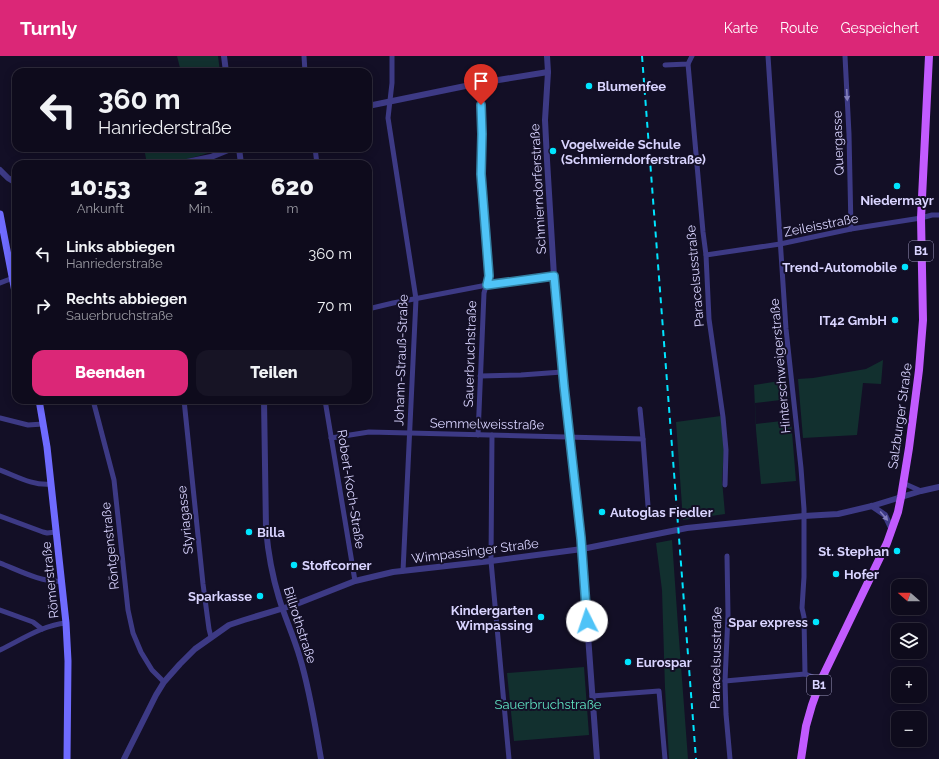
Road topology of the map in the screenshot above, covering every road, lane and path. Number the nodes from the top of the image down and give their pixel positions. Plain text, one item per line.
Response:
1 (224, 56) edge
2 (304, 56) edge
3 (392, 56) edge
4 (547, 56) edge
5 (692, 56) edge
6 (768, 56) edge
7 (845, 56) edge
8 (929, 56) edge
9 (688, 64) junction
10 (665, 65) dead end
11 (226, 68) edge
12 (305, 68) edge
13 (548, 72) junction
14 (480, 83) junction
15 (389, 102) junction
16 (372, 105) edge
17 (224, 152) edge
18 (197, 160) edge
19 (0, 170) edge
20 (12, 180) edge
21 (0, 214) edge
22 (939, 214) edge
23 (921, 218) junction
24 (852, 229) junction
25 (780, 244) junction
26 (706, 255) junction
27 (12, 273) edge
28 (554, 276) junction
29 (12, 278) edge
30 (0, 283) edge
31 (487, 285) junction
32 (416, 299) junction
33 (372, 308) edge
34 (562, 372) junction
35 (480, 376) junction
36 (40, 404) edge
37 (94, 404) edge
38 (184, 404) edge
39 (264, 404) edge
40 (327, 404) edge
41 (640, 409) dead end
42 (0, 418) edge
43 (44, 424) junction
44 (410, 433) junction
45 (478, 435) junction
46 (492, 435) junction
47 (569, 437) junction
48 (331, 438) junction
49 (643, 439) junction
50 (0, 470) edge
51 (903, 483) junction
52 (51, 484) junction
53 (725, 485) dead end
54 (939, 488) edge
55 (921, 491) junction
56 (901, 497) junction
57 (648, 506) dead end
58 (872, 506) junction
59 (0, 516) edge
60 (804, 516) junction
61 (892, 530) junction
62 (56, 532) junction
63 (582, 549) junction
64 (728, 556) dead end
65 (491, 561) junction
66 (0, 563) edge
67 (403, 570) junction
68 (62, 581) junction
69 (355, 581) junction
70 (283, 608) junction
71 (0, 610) edge
72 (66, 623) junction
73 (42, 629) junction
74 (211, 637) junction
75 (0, 650) edge
76 (805, 674) junction
77 (821, 680) junction
78 (725, 681) junction
79 (164, 682) junction
80 (592, 696) junction
81 (67, 759) edge
82 (124, 759) edge
83 (321, 759) edge
84 (509, 759) edge
85 (597, 759) edge
86 (665, 759) edge
87 (730, 759) edge
88 (801, 759) edge

1 - 11 street
2 - 12 street
3 - 15 street, Johann-Strauß-Straße
4 - 13 street, Schmierndorferstraße
5 - 9 street
6 - 25 street, Hinterschweigerstraße
7 -> 24 street, Quergasse
8 - 23 main road, Salzburger Straße / B1
9 - 10 street
9 - 26 street, Paracelsusstraße
13 - 14 street
13 - 28 street, Schmierndorferstraße
14 - 15 street
14 - 31 street, Sauerbruchstraße
15 - 16 street
15 - 32 street, Johann-Strauß-Straße
17 - 18 street
19 - 20 street
21 - 27 main road
22 - 23 street, Zeileisstraße
23 - 24 street, Zeileisstraße
23 - 51 main road, Salzburger Straße / B1
24 - 25 street, Zeileisstraße
25 - 26 street, Zeileisstraße
25 - 60 street, Hinterschweigerstraße
26 - 53 street, Paracelsusstraße
28 - 31 street
28 - 34 street, Schmierndorferstraße
29 - 30 street
31 - 32 street
31 - 35 street, Sauerbruchstraße
32 - 33 street
32 - 44 street, Johann-Strauß-Straße
34 - 35 street
34 - 47 street, Schmierndorferstraße
35 - 45 street, Sauerbruchstraße
36 - 43 main road, Römerstraße
37 - 79 street, Röntgenstraße
38 - 74 street, Styriagasse
39 - 70 street, Billrothstraße
40 - 48 street, Robert-Koch-Straße
41 - 49 street
42 - 43 street
43 - 52 main road, Römerstraße
44 - 45 street, Semmelweisstraße
44 - 48 street, Semmelweisstraße
44 - 67 street, Johann-Strauß-Straße
45 - 46 street, Semmelweisstraße
46 - 47 street, Semmelweisstraße
46 - 65 street
47 - 49 street, Semmelweisstraße
47 - 63 street, Schmierndorferstraße
48 - 69 street, Robert-Koch-Straße
49 - 57 street
50 - 52 street
51 - 55 street
51 - 56 main road, Salzburger Straße / B1
52 - 62 main road, Römerstraße
54 - 55 street, Wimpassinger Straße
55 - 56 street, Wimpassinger Straße
56 - 58 street, Wimpassinger Straße
56 - 61 main road, Salzburger Straße / B1
58 - 60 street, Wimpassinger Straße
58 -> 61 street
59 - 62 street
60 - 63 street, Wimpassinger Straße
60 - 76 street, Hinterschweigerstraße
61 - 77 main road, Salzburger Straße / B1
62 - 68 main road, Römerstraße
63 - 65 street, Wimpassinger Straße
63 - 80 street, Schmierndorferstraße
64 - 78 street, Paracelsusstraße
65 - 67 street, Wimpassinger Straße
65 - 84 street
66 - 68 street
67 - 69 street, Wimpassinger Straße
68 - 72 main road, Römerstraße
69 - 70 street, Wimpassinger Straße
70 - 74 street, Wimpassinger Straße
70 - 83 street, Billrothstraße
71 - 73 street
72 - 73 street
72 - 81 main road, Römerstraße
73 - 75 street
74 - 79 street, Wimpassinger Straße
76 - 77 street
76 - 78 street
77 - 88 main road, Salzburger Straße / B1
78 - 87 street, Paracelsusstraße
79 - 82 street, Wimpassinger Straße
80 - 85 street, Schmierndorferstraße
80 - 86 street

